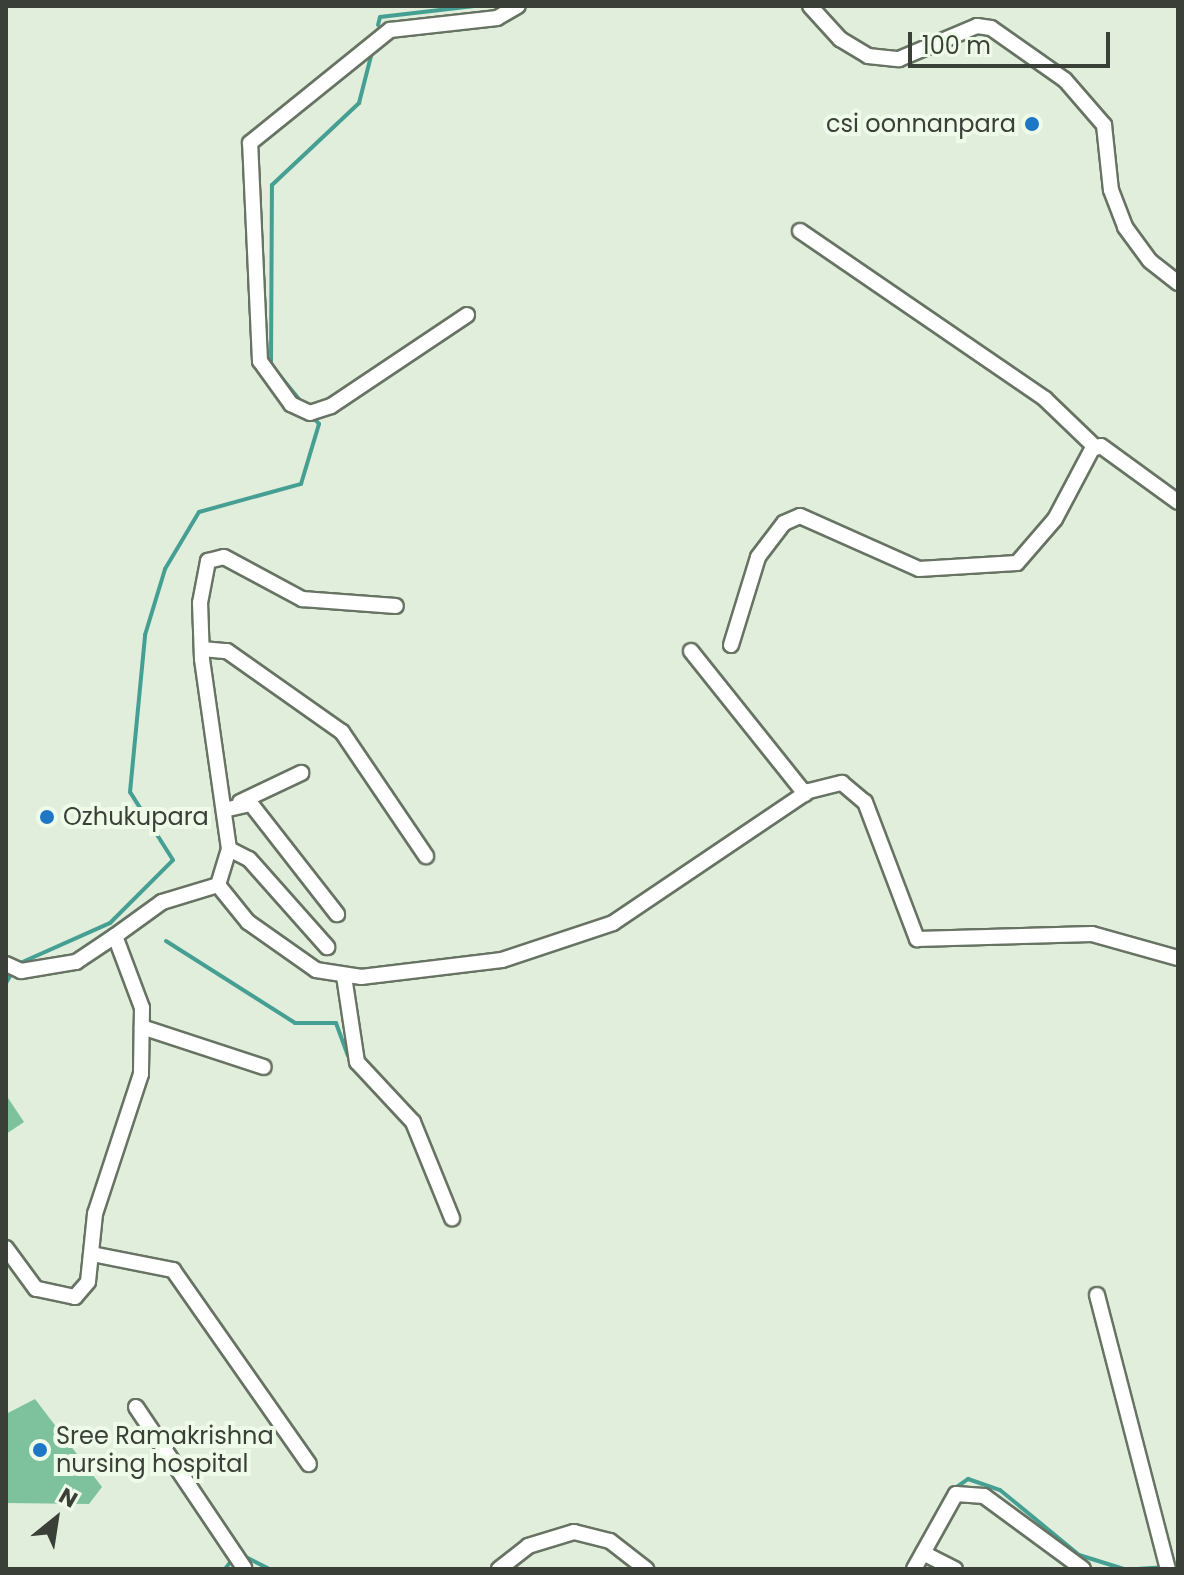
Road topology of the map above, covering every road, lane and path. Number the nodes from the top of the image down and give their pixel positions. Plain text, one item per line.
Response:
1 (518, 6) edge
2 (810, 6) edge
3 (800, 231) dead end
4 (1178, 283) edge
5 (467, 315) dead end
6 (1095, 447) junction
7 (1178, 502) edge
8 (396, 606) dead end
9 (731, 645) dead end
10 (202, 649) junction
11 (691, 651) dead end
12 (301, 773) dead end
13 (805, 794) junction
14 (240, 803) junction
15 (224, 810) junction
16 (229, 849) junction
17 (426, 856) dead end
18 (218, 885) junction
19 (337, 914) dead end
20 (115, 936) junction
21 (327, 947) dead end
22 (1178, 958) edge
23 (6, 964) edge
24 (344, 976) junction
25 (142, 1027) junction
26 (264, 1067) dead end
27 (452, 1218) dead end
28 (6, 1248) edge
29 (92, 1254) junction
30 (1097, 1295) dead end
31 (136, 1407) dead end
32 (309, 1464) dead end
33 (923, 1553) junction
34 (243, 1568) edge
35 (259, 1569) edge
36 (499, 1569) edge
37 (646, 1569) edge
38 (914, 1569) edge
39 (955, 1569) edge
40 (1083, 1569) edge
41 (1168, 1569) edge

1 - 5 street
2 - 4 street
3 - 6 street
6 - 7 street
6 - 9 street
8 - 10 street
10 - 15 street
10 - 17 street
11 - 13 street
12 - 14 street
13 - 22 street
13 - 24 street
14 - 15 street
14 - 19 street
15 - 16 street
16 - 18 street
16 - 21 street
18 - 20 street
18 - 24 street
20 - 23 street
20 - 25 street
24 - 27 street
25 - 26 street
25 - 29 street
28 - 29 street
29 - 32 street
30 - 41 street
31 - 34 street
33 - 38 street
33 - 39 street
33 - 40 street
34 - 35 street
36 - 37 street

